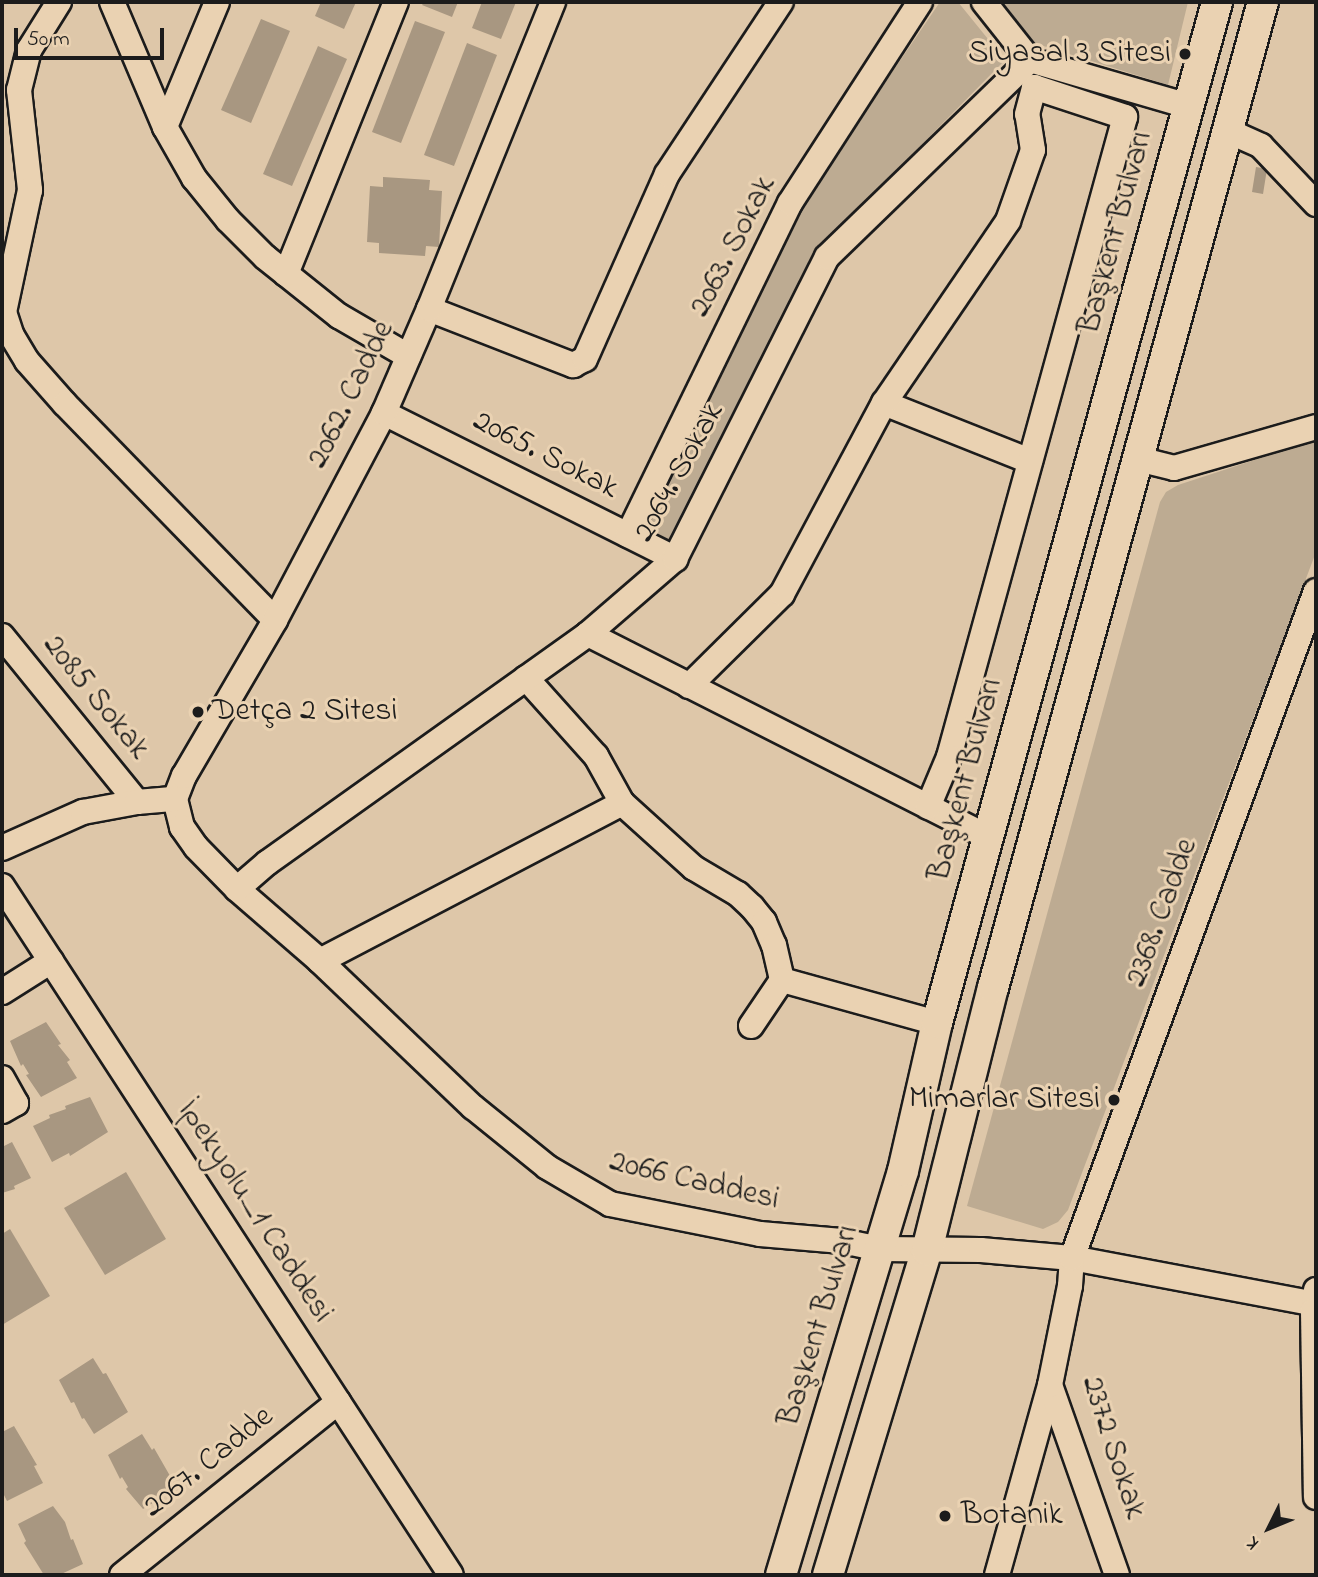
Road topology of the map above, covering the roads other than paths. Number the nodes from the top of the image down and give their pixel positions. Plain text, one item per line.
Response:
1 (59, 2) edge
2 (112, 2) edge
3 (217, 2) edge
4 (396, 2) edge
5 (553, 2) edge
6 (781, 2) edge
7 (920, 2) edge
8 (984, 2) edge
9 (1217, 2) edge
10 (1263, 2) edge
11 (1030, 60) junction
12 (1188, 106) junction
13 (165, 127) junction
14 (1228, 131) junction
15 (1316, 204) edge
16 (286, 274) junction
17 (429, 309) junction
18 (408, 356) junction
19 (884, 403) junction
20 (384, 413) junction
21 (1316, 427) edge
22 (1138, 459) junction
23 (1030, 461) junction
24 (628, 535) junction
25 (675, 559) junction
26 (1316, 591) edge
27 (275, 620) junction
28 (588, 634) junction
29 (2, 636) edge
30 (526, 678) junction
31 (689, 686) junction
32 (175, 799) junction
33 (137, 802) junction
34 (622, 803) junction
35 (928, 807) junction
36 (988, 837) junction
37 (2, 848) edge
38 (2, 886) edge
39 (237, 888) junction
40 (51, 961) junction
41 (320, 961) junction
42 (782, 980) junction
43 (2, 992) edge
44 (937, 1023) junction
45 (751, 1026) dead end
46 (2, 1078) edge
47 (2, 1111) edge
48 (881, 1249) junction
49 (927, 1251) junction
50 (1072, 1258) junction
51 (1315, 1299) edge
52 (1050, 1385) junction
53 (338, 1402) junction
54 (1316, 1497) edge
55 (122, 1575) edge
56 (451, 1575) edge
57 (781, 1575) edge
58 (828, 1575) edge
59 (997, 1575) edge
60 (1117, 1575) edge

1 - 27 street
2 - 13 street
3 - 13 street
4 - 16 street
5 - 17 street, 2062. Cadde
6 - 17 street
7 - 24 street, 2063. Sokak
8 - 11 street
9 - 12 main road, Başkent Bulvarı
10 - 14 main road
11 - 12 street
11 - 25 street, 2064. Sokak
12 - 36 main road, Başkent Bulvarı
13 - 16 street
14 - 15 street
14 - 22 main road
16 - 18 street
17 - 18 street, 2062. Cadde
18 - 20 street, 2062. Cadde
19 - 23 street
19 - 23 street
19 - 31 street
20 - 24 street, 2065. Sokak
20 - 27 street, 2062. Cadde
21 - 22 street
22 - 49 main road
23 - 35 street
24 - 25 street, 2065. Sokak
25 - 28 street, 2064. Sokak
26 - 50 street, 2368. Cadde
27 - 32 street, 2062. Cadde
28 - 30 street, 2064. Sokak
28 - 31 street
29 - 33 street, 2085 Sokak
30 - 34 street
30 - 39 street, 2064. Sokak
31 - 35 street
32 - 33 street
32 - 39 street, 2066 Caddesi
33 - 37 street
34 - 41 street
34 - 42 street
35 - 36 street
36 - 44 main road, Başkent Bulvarı
38 - 40 street, İpekyolu_1 Caddesi
39 - 41 street, 2066 Caddesi
40 - 43 street
40 - 53 street, İpekyolu_1 Caddesi
41 - 48 street, 2066 Caddesi
42 - 44 street
42 - 45 street
44 - 48 main road, Başkent Bulvarı
46 - 47 street
48 - 49 street, 2066 Caddesi
48 - 57 main road, Başkent Bulvarı
49 - 50 street, 2066 Caddesi
49 - 58 main road
50 - 51 street, 2066 Caddesi
50 - 52 street, 2372 Sokak
51 - 54 street
52 - 59 street
52 - 60 street, 2372 Sokak
53 - 55 street, 2067. Cadde
53 - 56 street, İpekyolu_1 Caddesi

